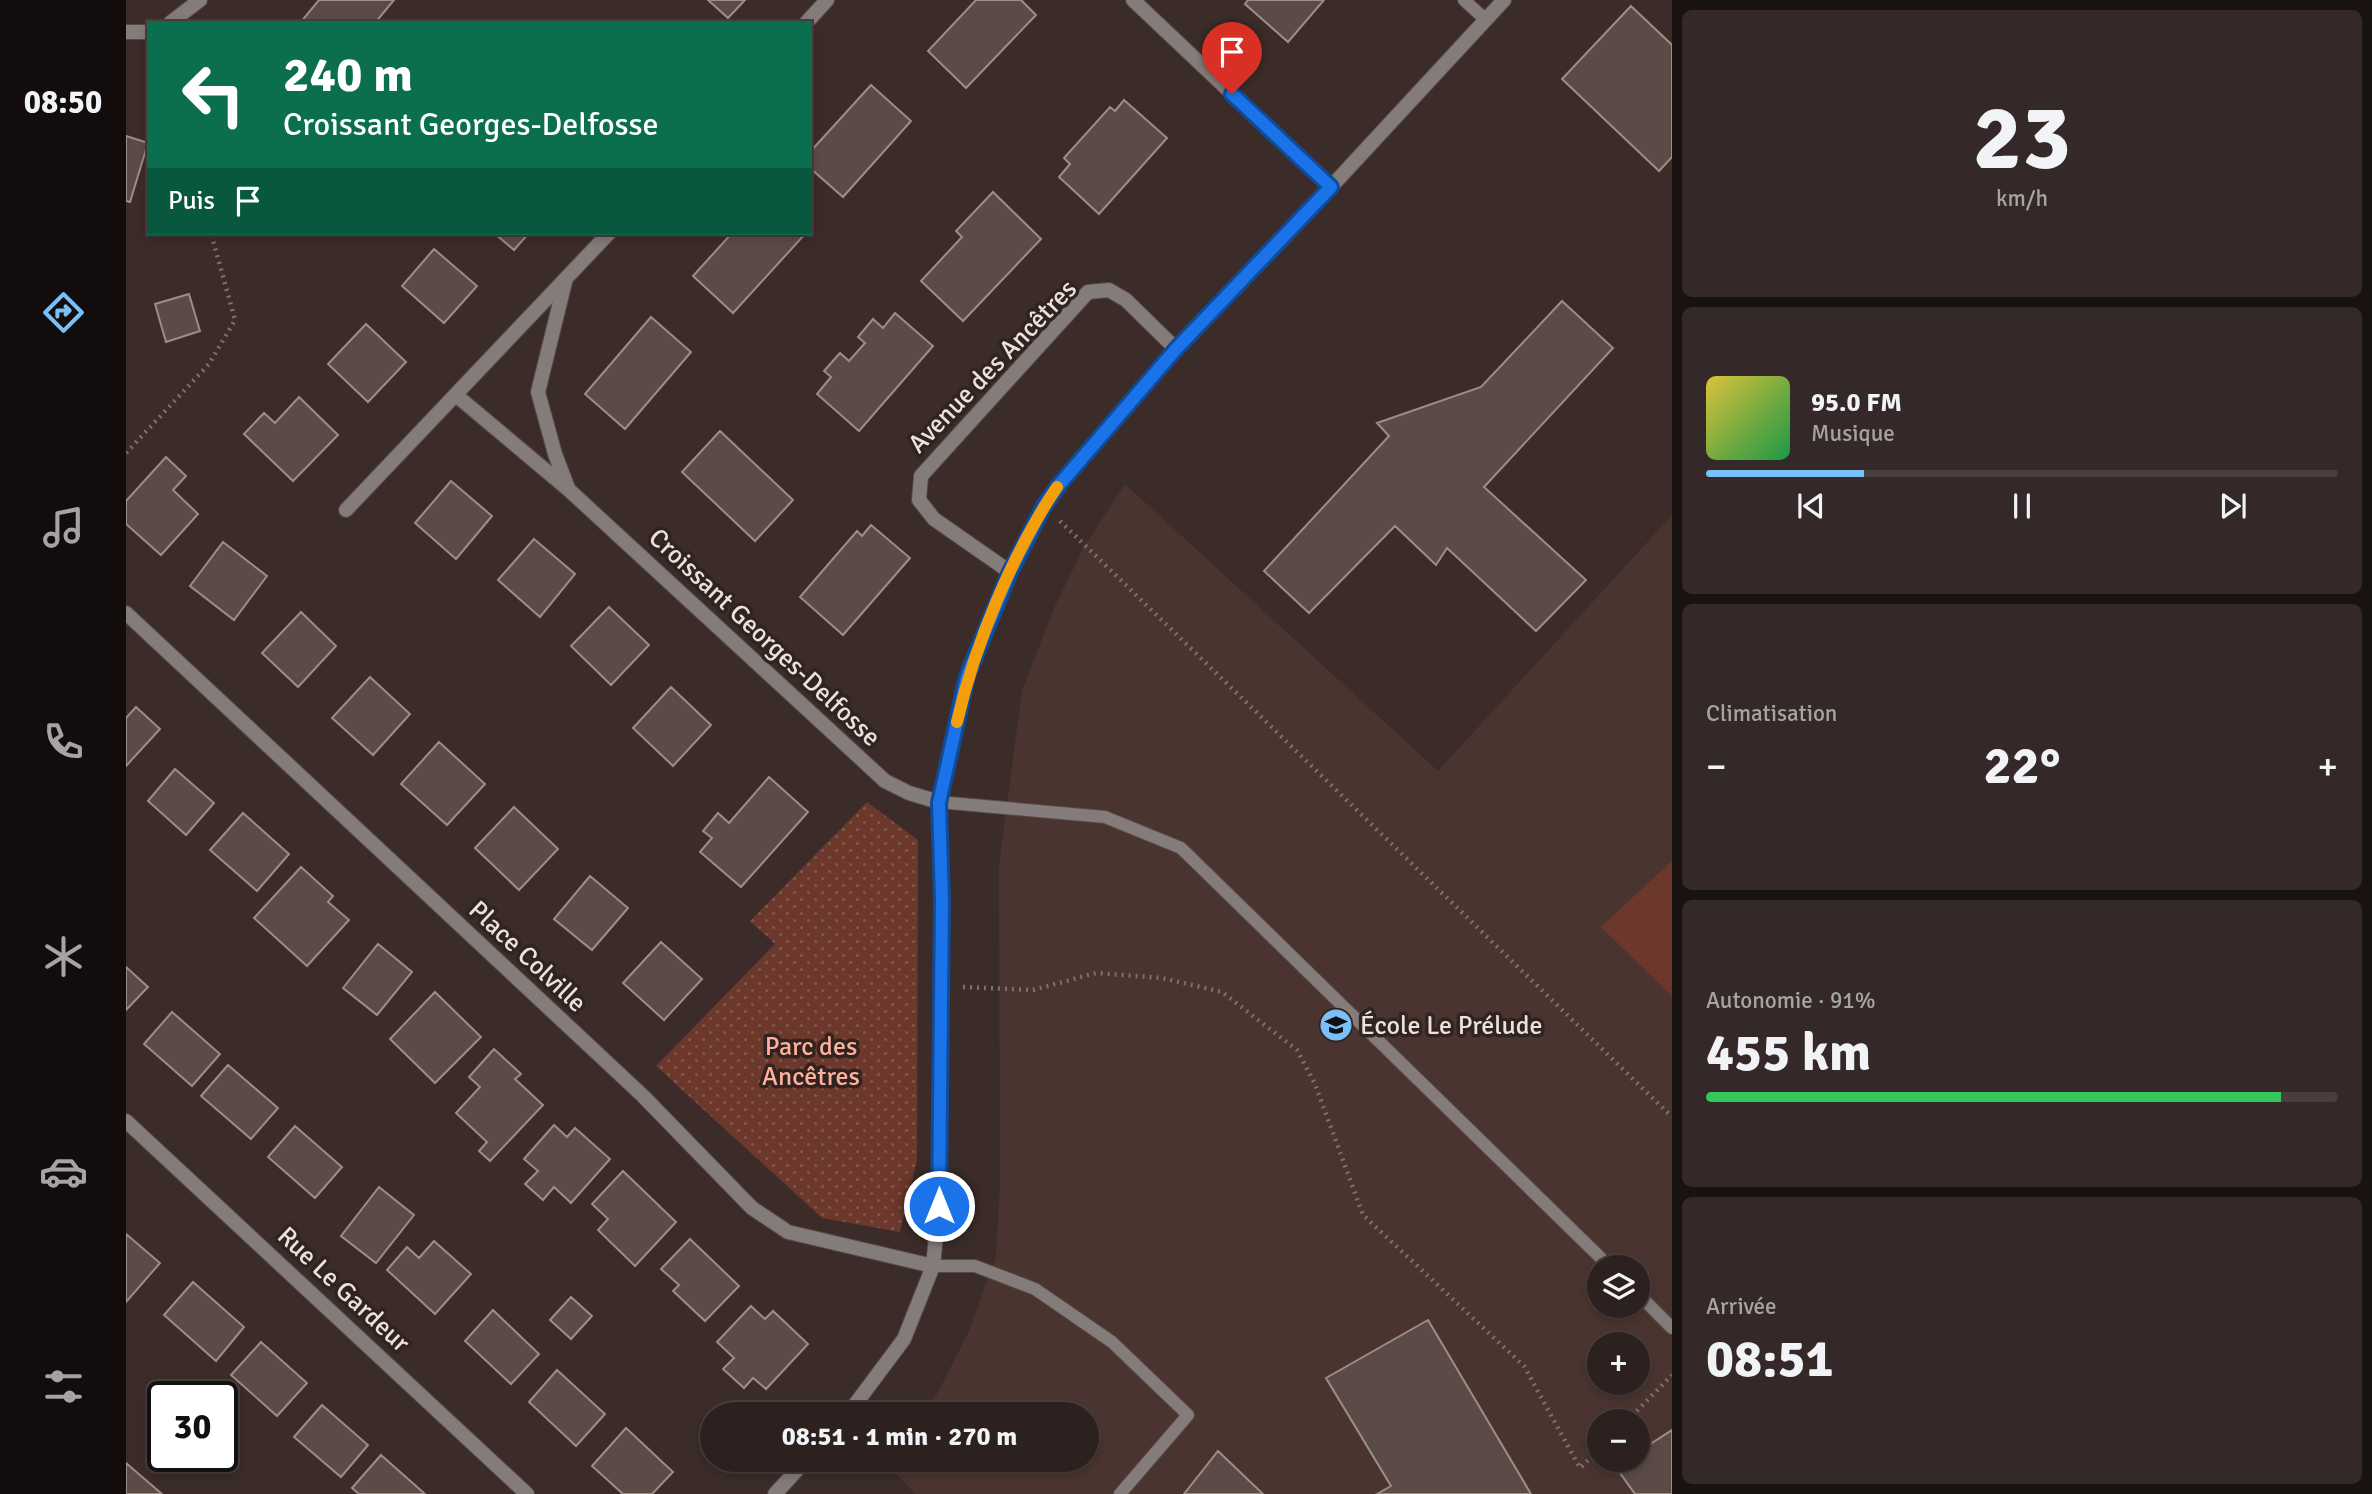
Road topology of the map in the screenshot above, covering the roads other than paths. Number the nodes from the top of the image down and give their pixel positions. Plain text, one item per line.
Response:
1 (200, 0) edge
2 (827, 0) edge
3 (1133, 0) edge
4 (1464, 0) edge
5 (1504, 0) edge
6 (1486, 20) junction
7 (173, 21) edge
8 (808, 21) edge
9 (126, 32) edge
10 (147, 32) edge
11 (1331, 187) junction
12 (607, 235) edge
13 (566, 279) junction
14 (1176, 349) junction
15 (457, 396) junction
16 (569, 490) junction
17 (346, 510) dead end
18 (1010, 572) junction
19 (126, 613) edge
20 (939, 803) junction
21 (126, 1121) edge
22 (1598, 1255) edge
23 (933, 1266) junction
24 (1650, 1306) edge
25 (1672, 1328) edge
26 (857, 1402) edge
27 (795, 1472) edge
28 (527, 1494) edge
29 (775, 1494) edge
30 (1120, 1494) edge

1 - 7 street
2 - 8 street
3 - 11 street
4 - 6 lane
5 - 6 street
6 - 11 street
9 - 10 street
11 - 14 street
12 - 13 street, Croissant Georges-Delfosse
13 - 15 street, Croissant Georges-Delfosse
13 - 16 street, Croissant Georges-Delfosse
14 - 18 street
14 - 18 street, Avenue des Ancêtres
15 - 16 street, Croissant Georges-Delfosse
15 - 17 street, Croissant Georges-Delfosse
16 - 20 street, Croissant Georges-Delfosse
18 - 20 street
19 - 23 street, Place Colville
20 - 22 lane
20 - 23 street
21 - 28 street, Rue Le Gardeur
23 - 26 street
23 - 30 lane
24 - 25 lane
27 - 29 street

